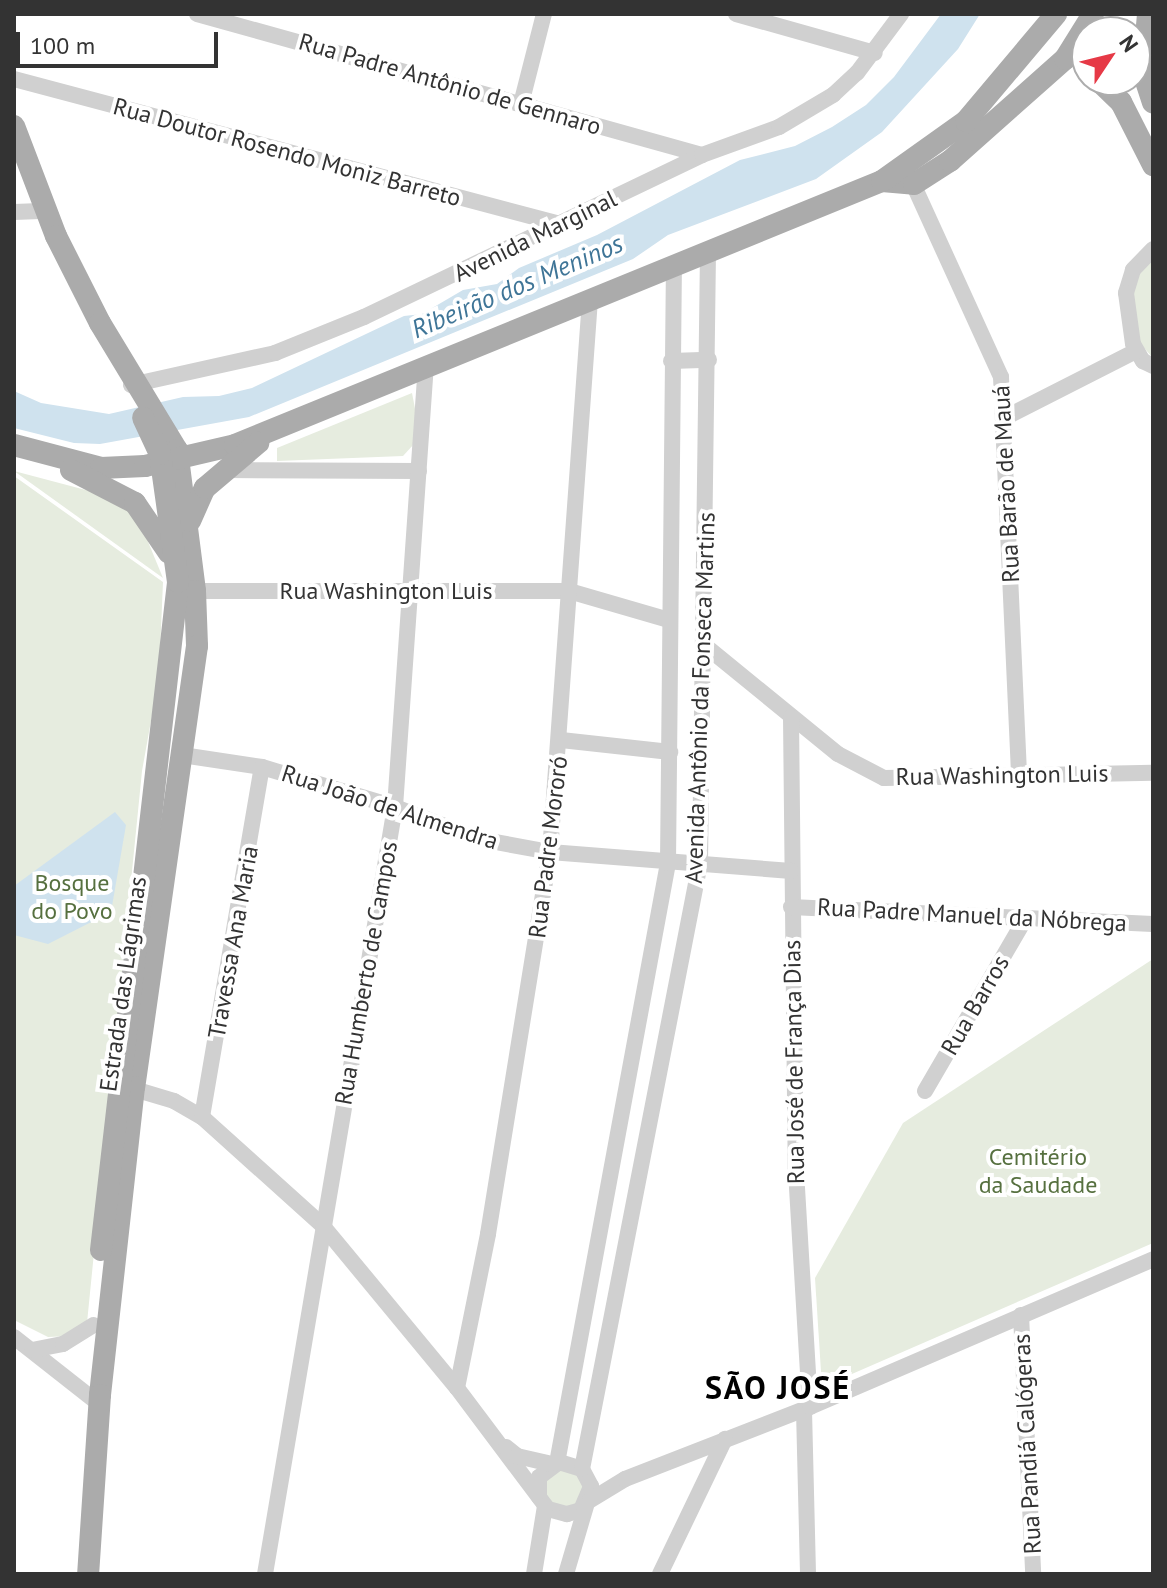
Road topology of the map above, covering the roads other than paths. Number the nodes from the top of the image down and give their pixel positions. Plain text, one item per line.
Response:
1 (197, 14) edge
2 (544, 14) edge
3 (736, 14) edge
4 (901, 14) edge
5 (1093, 14) edge
6 (1146, 14) edge
7 (1051, 22) edge
8 (875, 53) junction
9 (1065, 59) junction
10 (1071, 63) edge
11 (14, 79) edge
12 (1115, 96) edge
13 (1153, 102) edge
14 (521, 104) junction
15 (14, 126) edge
16 (702, 155) junction
17 (1153, 165) edge
18 (909, 176) junction
19 (47, 211) junction
20 (14, 212) edge
21 (560, 224) junction
22 (1153, 249) edge
23 (708, 252) junction
24 (674, 265) junction
25 (590, 299) junction
26 (1136, 351) junction
27 (709, 360) junction
28 (671, 361) junction
29 (1153, 366) edge
30 (426, 367) junction
31 (134, 386) junction
32 (1006, 417) junction
33 (276, 428) junction
34 (14, 445) edge
35 (41, 455) junction
36 (171, 461) junction
37 (225, 470) junction
38 (419, 471) junction
39 (188, 526) junction
40 (176, 567) junction
41 (195, 591) junction
42 (412, 591) junction
43 (569, 591) junction
44 (669, 620) junction
45 (703, 644) junction
46 (791, 717) junction
47 (561, 740) junction
48 (670, 752) junction
49 (182, 755) junction
50 (262, 767) junction
51 (1153, 773) edge
52 (1019, 774) junction
53 (395, 807) junction
54 (550, 852) junction
55 (668, 863) junction
56 (700, 863) junction
57 (791, 871) junction
58 (791, 907) junction
59 (1025, 919) junction
60 (1153, 924) edge
61 (126, 1087) junction
62 (925, 1091) dead end
63 (202, 1117) junction
64 (323, 1226) junction
65 (1153, 1259) edge
66 (1021, 1315) junction
67 (93, 1325) junction
68 (14, 1337) edge
69 (32, 1350) junction
70 (457, 1388) junction
71 (92, 1398) junction
72 (807, 1409) junction
73 (492, 1436) junction
74 (725, 1439) junction
75 (554, 1464) junction
76 (584, 1471) junction
77 (625, 1479) junction
78 (542, 1501) junction
79 (587, 1503) junction
80 (75, 1574) edge
81 (88, 1574) edge
82 (265, 1574) edge
83 (534, 1574) edge
84 (566, 1574) edge
85 (660, 1574) edge
86 (808, 1574) edge
87 (1033, 1574) edge

1 - 14 street, Rua Padre Antônio de Gennaro
2 - 14 street
3 - 8 street
4 - 8 street, Avenida Marginal
5 - 9 main road
6 - 13 main road
7 - 9 main road
7 - 18 main road
8 - 16 street, Avenida Marginal
9 - 10 main road
9 - 18 main road
11 - 21 street, Rua Doutor Rosendo Moniz Barreto
12 - 17 main road
14 - 16 street, Rua Padre Antônio de Gennaro
15 - 19 main road, Estrada das Lágrimas
16 - 21 street, Avenida Marginal
18 - 23 main road
18 - 32 street, Rua Barão de Mauá
19 - 20 street
19 - 31 main road, Estrada das Lágrimas
21 - 31 street, Avenida Marginal
22 - 26 street
23 - 24 main road
23 - 27 street, Avenida Antônio da Fonseca Martins
24 - 25 main road
24 - 28 street, Avenida Antônio da Fonseca Martins
25 - 30 main road
25 - 43 street, Rua Padre Mororó
26 - 29 street
26 - 32 street
27 - 28 street
27 - 45 street, Avenida Antônio da Fonseca Martins
28 - 44 street, Avenida Antônio da Fonseca Martins
30 - 33 main road
30 - 38 street, Rua Humberto de Campos
31 - 36 main road, Estrada das Lágrimas
32 - 52 street, Rua Barão de Mauá
33 - 36 main road
33 - 37 main road
34 - 35 main road
35 - 36 main road
35 - 40 main road
36 - 39 main road, Estrada das Lágrimas
36 - 40 main road, Estrada das Lágrimas
37 - 38 street
37 - 39 main road
38 - 42 street, Rua Humberto de Campos
39 - 41 main road, Estrada das Lágrimas
40 - 61 main road, Estrada das Lágrimas
41 - 42 street, Rua Washington Luis
41 - 49 main road, Estrada das Lágrimas
42 - 43 street, Rua Washington Luis
42 - 53 street, Rua Humberto de Campos
43 - 44 street, Rua Washington Luis
43 - 47 street, Rua Padre Mororó
44 - 48 street, Avenida Antônio da Fonseca Martins
45 - 46 street, Rua Washington Luis
45 - 56 street, Avenida Antônio da Fonseca Martins
46 - 52 street, Rua Washington Luis
46 - 57 street, Rua José de França Dias
47 - 48 street
47 - 54 street, Rua Padre Mororó
48 - 55 street, Avenida Antônio da Fonseca Martins
49 - 50 street, Rua João de Almendra
49 - 61 main road, Estrada das Lágrimas
50 - 53 street, Rua João de Almendra
50 - 63 street, Travessa Ana Maria
51 - 52 street, Rua Washington Luis
53 - 54 street, Rua João de Almendra
53 - 64 street, Rua Humberto de Campos
54 - 55 street, Rua João de Almendra
54 - 70 street, Rua Padre Mororó
55 - 56 street, Rua João de Almendra
55 - 75 street, Avenida Antônio da Fonseca Martins
56 - 57 street, Rua João de Almendra
56 - 76 street, Avenida Antônio da Fonseca Martins
57 - 58 street, Rua José de França Dias
58 - 59 street, Rua Padre Manuel da Nóbrega
58 - 72 street, Rua José de França Dias
59 - 60 street, Rua Padre Manuel da Nóbrega
59 - 62 street, Rua Barros
61 - 63 street
61 - 67 main road, Estrada das Lágrimas
61 - 71 main road, Estrada das Lágrimas
63 - 64 street
64 - 70 street
64 - 82 street, Rua Humberto de Campos
65 - 66 street
66 - 72 street
66 - 87 street, Rua Pandiá Calógeras
67 - 69 street
67 - 71 main road, Estrada das Lágrimas
68 - 69 street
69 - 71 street
70 - 73 street
71 - 80 main road, Estrada das Lágrimas
71 - 81 main road, Estrada das Lágrimas
72 - 74 street
72 - 86 street, Rua José de França Dias
73 - 75 street
73 - 78 street
74 - 77 street
74 - 85 street
75 - 76 street
75 - 78 street
76 - 77 street
76 - 79 street
77 - 79 street
78 - 79 street
78 - 83 street
79 - 84 street

